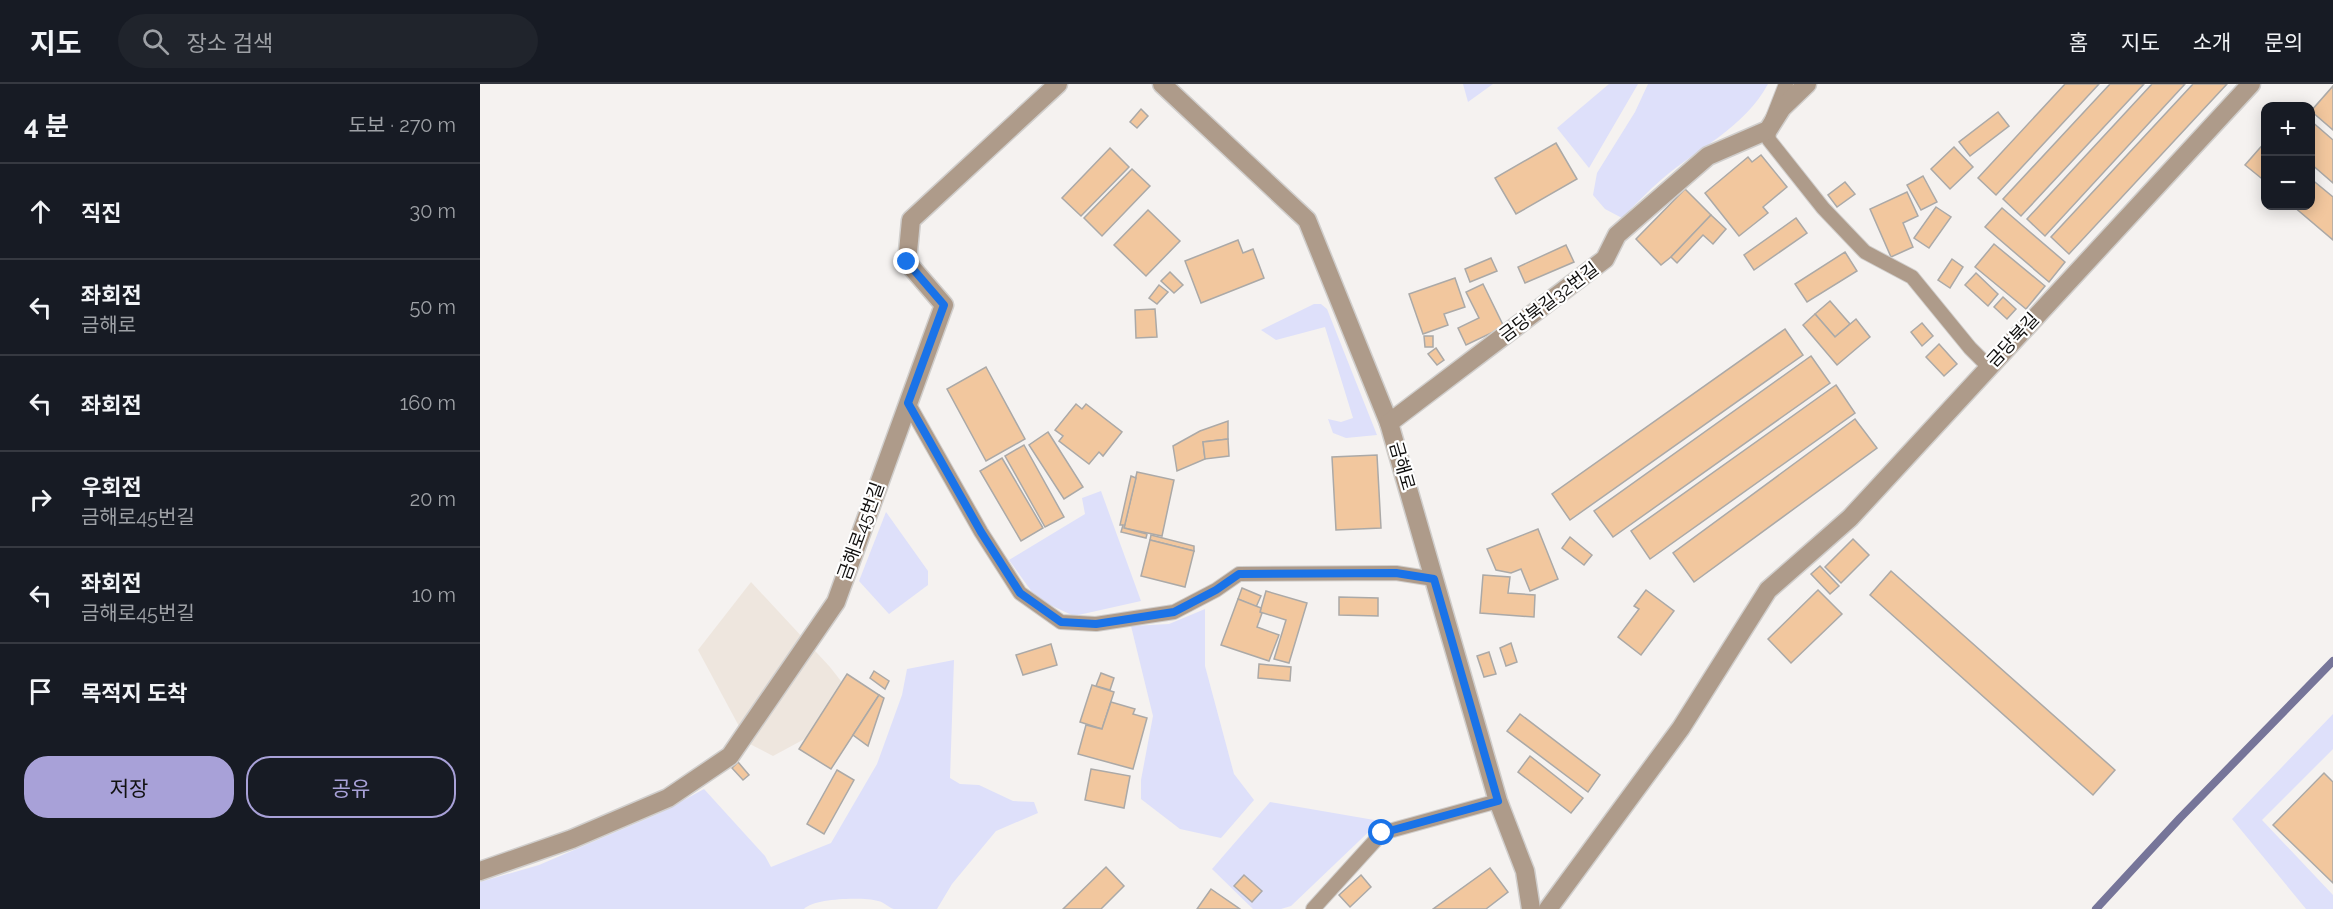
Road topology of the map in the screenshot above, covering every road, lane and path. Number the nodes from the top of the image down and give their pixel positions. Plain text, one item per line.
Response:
1 (1058, 84) edge
2 (1786, 84) edge
3 (1807, 84) edge
4 (2251, 84) edge
5 (1168, 86) edge
6 (1768, 130) junction
7 (1989, 367) junction
8 (908, 403) junction
9 (1389, 423) junction
10 (1434, 579) junction
11 (1498, 801) junction
12 (480, 871) edge
13 (1313, 909) edge
14 (1531, 909) edge
15 (1548, 909) edge

1 - 8 street, 금해로45번길
2 - 6 lane
3 - 6 street
4 - 7 street, 금당북길
5 - 9 street, 금해로
6 - 7 lane
6 - 9 street, 금당북길32번길
7 - 15 street, 금당북길
8 - 10 lane
8 - 12 street, 금해로45번길
9 - 10 street, 금해로
10 - 11 street, 금해로
11 - 13 lane
11 - 14 street, 금해로

